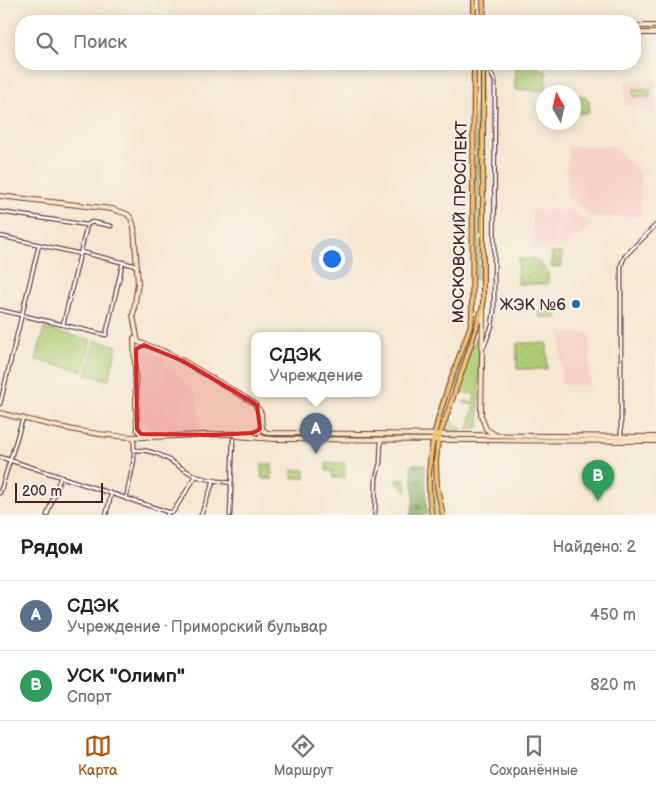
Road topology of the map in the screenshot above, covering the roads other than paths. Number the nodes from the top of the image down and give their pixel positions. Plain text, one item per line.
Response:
1 (474, 0) edge
2 (483, 0) edge
3 (474, 15) edge
4 (484, 15) edge
5 (641, 26) edge
6 (656, 26) edge
7 (641, 33) edge
8 (656, 33) edge
9 (474, 70) edge
10 (485, 70) edge
11 (489, 70) edge
12 (0, 196) edge
13 (0, 212) edge
14 (87, 225) junction
15 (656, 225) edge
16 (111, 226) dead end
17 (0, 236) edge
18 (39, 245) junction
19 (81, 253) junction
20 (123, 262) junction
21 (137, 266) junction
22 (473, 296) junction
23 (482, 296) junction
24 (483, 306) junction
25 (0, 310) edge
26 (133, 315) junction
27 (21, 316) junction
28 (63, 325) junction
29 (477, 326) junction
30 (470, 327) junction
31 (482, 334) junction
32 (489, 334) junction
33 (144, 346) junction
34 (482, 349) junction
35 (134, 356) junction
36 (0, 404) edge
37 (0, 413) edge
38 (23, 418) junction
39 (262, 426) junction
40 (137, 428) junction
41 (382, 434) junction
42 (433, 434) junction
43 (215, 435) junction
44 (439, 435) junction
45 (127, 436) junction
46 (274, 436) junction
47 (501, 436) junction
48 (134, 437) junction
49 (150, 437) junction
50 (621, 437) junction
51 (656, 437) edge
52 (233, 439) dead end
53 (382, 439) junction
54 (432, 440) junction
55 (438, 440) junction
56 (656, 441) edge
57 (134, 450) junction
58 (0, 457) edge
59 (11, 461) junction
60 (196, 476) junction
61 (60, 478) junction
62 (214, 480) junction
63 (232, 484) junction
64 (0, 493) edge
65 (111, 494) junction
66 (126, 499) junction
67 (168, 514) edge
68 (47, 515) edge
69 (106, 515) edge
70 (201, 515) edge
71 (230, 515) edge
72 (375, 515) edge
73 (432, 515) edge
74 (443, 515) edge

1 - 3 main road
2 - 4 main road
5 - 6 main road
7 - 8 main road
9 - 22 main road, МОСКОВСКИЙ ПРОСПЕКТ
10 - 23 main road, МОСКОВСКИЙ ПРОСПЕКТ
11 - 32 street
12 - 21 main road
13 - 14 street
14 - 16 street
14 - 19 street
15 - 50 street
17 - 18 street
18 - 19 street
18 - 27 street
19 - 20 street
19 - 28 street
20 - 21 street
20 - 28 street
21 - 26 main road
22 - 23 main road
22 - 30 main road, МОСКОВСКИЙ ПРОСПЕКТ
23 - 24 main road, МОСКОВСКИЙ ПРОСПЕКТ
24 - 29 main road, МОСКОВСКИЙ ПРОСПЕКТ
24 - 31 main road, МОСКОВСКИЙ ПРОСПЕКТ
25 - 27 street
26 - 33 main road
26 - 35 main road
27 - 28 street
27 - 36 street
29 - 30 main road
29 - 44 main road, МОСКОВСКИЙ ПРОСПЕКТ
30 - 42 main road, МОСКОВСКИЙ ПРОСПЕКТ
31 - 32 street, МОСКОВСКИЙ ПРОСПЕКТ
31 - 34 main road, МОСКОВСКИЙ ПРОСПЕКТ
32 - 34 street
33 - 35 main road
33 - 39 main road
34 - 47 main road, МОСКОВСКИЙ ПРОСПЕКТ
35 - 40 main road
37 - 38 main road
38 - 45 main road
38 - 59 street
39 - 43 main road
39 - 46 main road
40 - 45 main road
40 - 49 main road
41 - 42 main road
41 - 46 main road
41 - 53 main road
42 - 44 main road
42 - 54 main road, МОСКОВСКИЙ ПРОСПЕКТ
43 - 46 main road
43 - 49 main road
44 - 47 main road
44 - 55 main road, МОСКОВСКИЙ ПРОСПЕКТ
45 - 48 main road
46 - 53 main road
47 - 50 main road
48 - 49 main road
48 - 57 street
50 - 51 main road
52 - 63 street
53 - 54 main road
53 - 72 street
54 - 55 main road
54 - 73 main road, МОСКОВСКИЙ ПРОСПЕКТ
55 - 56 main road
55 - 74 main road, МОСКОВСКИЙ ПРОСПЕКТ
57 - 60 street
57 - 66 street
58 - 59 street
59 - 61 street
59 - 64 street
60 - 62 street
60 - 67 street
61 - 65 street
61 - 68 street
62 - 63 street
62 - 70 street
63 - 71 street
65 - 66 street
65 - 69 street
66 - 67 street

